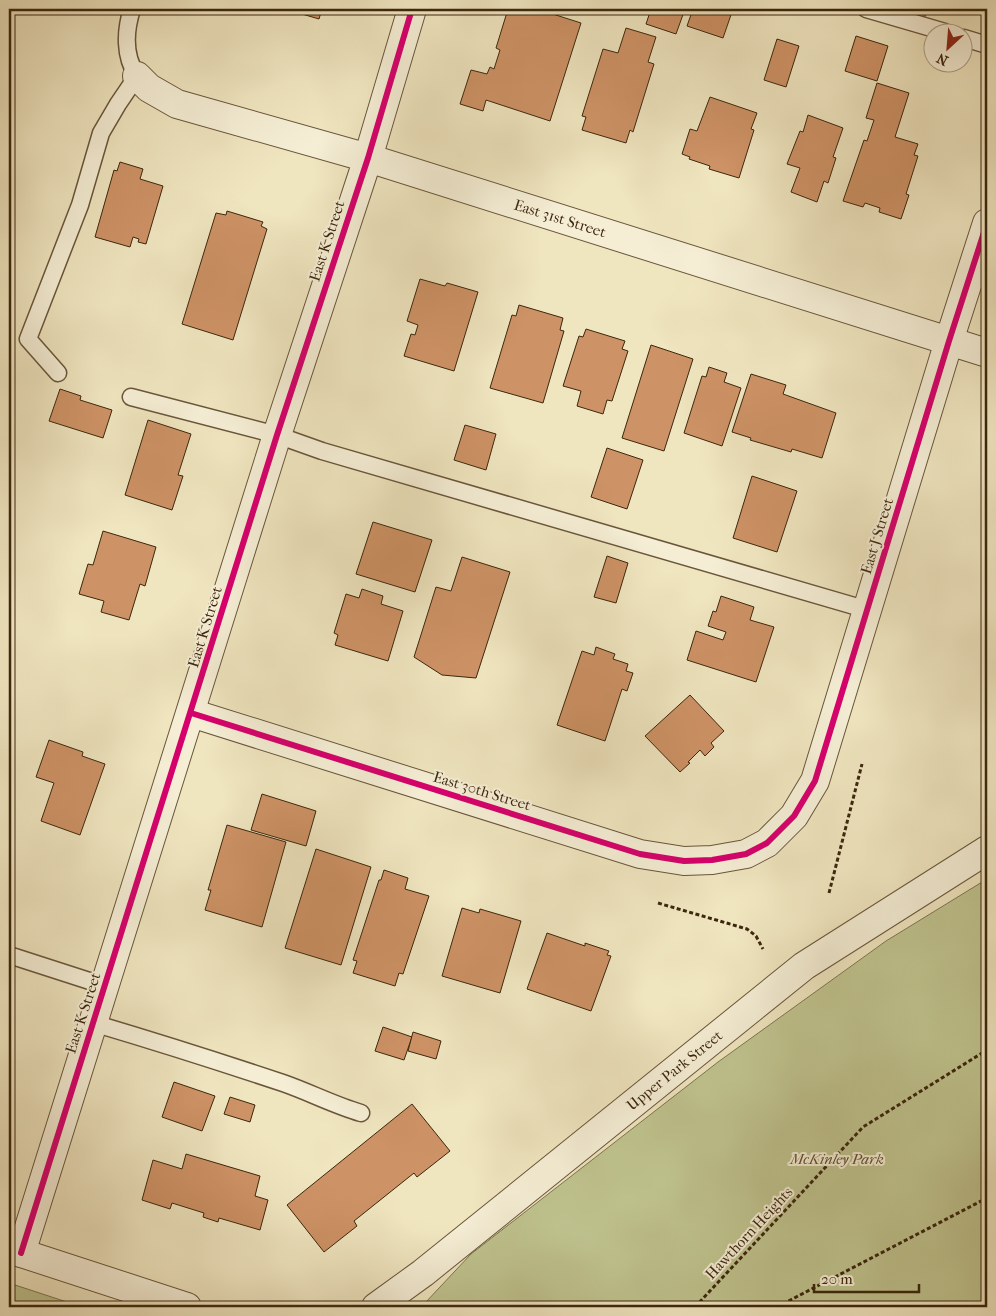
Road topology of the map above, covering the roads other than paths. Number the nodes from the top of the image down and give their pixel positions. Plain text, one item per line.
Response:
1 (132, 9) edge
2 (412, 9) edge
3 (866, 9) edge
4 (924, 26) edge
5 (974, 41) edge
6 (987, 45) edge
7 (137, 76) junction
8 (368, 158) junction
9 (987, 223) edge
10 (949, 341) junction
11 (987, 353) edge
12 (58, 373) dead end
13 (131, 397) dead end
14 (277, 436) junction
15 (868, 610) junction
16 (191, 713) junction
17 (767, 843) joint
18 (987, 850) edge
19 (9, 955) edge
20 (105, 986) junction
21 (93, 1023) junction
22 (361, 1113) dead end
23 (15, 1251) edge
24 (187, 1307) edge
25 (376, 1307) edge

1 - 7 lane
2 - 8 street, East K Street
3 - 4 lane
5 - 6 lane
7 - 8 street, East 31st Street
7 - 12 lane
8 - 10 street, East 31st Street
8 - 14 street, East K Street
9 - 10 street, East J Street
10 - 11 street, East 31st Street
10 - 15 street, East J Street
13 - 14 lane
14 - 15 lane
14 - 16 street, East K Street
15 - 17 street, East J Street
16 - 17 street, East 30th Street
16 - 20 street, East K Street
18 - 25 street, Upper Park Street
19 - 20 lane
20 - 21 street, East K Street
21 - 22 lane
21 - 23 street, East K Street
23 - 24 street

